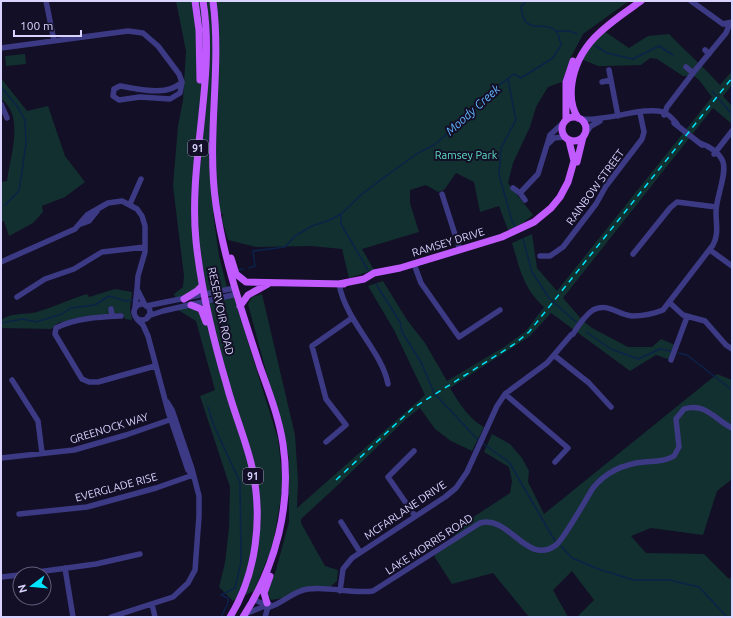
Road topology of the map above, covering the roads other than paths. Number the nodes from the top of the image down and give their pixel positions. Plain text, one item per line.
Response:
1 (46, 1) edge
2 (195, 1) edge
3 (203, 1) edge
4 (213, 1) edge
5 (633, 1) edge
6 (641, 1) edge
7 (691, 1) edge
8 (694, 1) edge
9 (708, 13) junction
10 (731, 22) edge
11 (723, 24) junction
12 (727, 30) junction
13 (54, 41) junction
14 (1, 48) edge
15 (686, 67) dead end
16 (609, 70) dead end
17 (693, 73) junction
18 (611, 80) junction
19 (182, 82) junction
20 (602, 82) dead end
21 (1, 104) edge
22 (640, 113) junction
23 (664, 114) junction
24 (200, 116) junction
25 (618, 116) junction
26 (7, 118) dead end
27 (579, 118) junction
28 (602, 119) junction
29 (565, 122) junction
30 (732, 131) edge
31 (585, 135) junction
32 (567, 139) junction
33 (723, 142) junction
34 (548, 143) junction
35 (700, 143) junction
36 (707, 145) junction
37 (715, 153) junction
38 (141, 179) dead end
39 (513, 188) dead end
40 (520, 193) junction
41 (442, 194) dead end
42 (525, 200) dead end
43 (130, 204) junction
44 (716, 207) junction
45 (221, 234) junction
46 (502, 237) junction
47 (145, 247) junction
48 (460, 250) junction
49 (710, 250) junction
50 (634, 254) dead end
51 (540, 256) dead end
52 (1, 262) edge
53 (414, 264) junction
54 (732, 266) edge
55 (276, 282) junction
56 (339, 284) junction
57 (202, 286) junction
58 (137, 289) junction
59 (236, 291) junction
60 (17, 297) dead end
61 (205, 298) junction
62 (184, 299) junction
63 (670, 303) junction
64 (146, 305) junction
65 (191, 305) junction
66 (240, 306) junction
67 (135, 308) junction
68 (111, 309) dead end
69 (500, 310) dead end
70 (112, 316) junction
71 (122, 316) dead end
72 (148, 317) junction
73 (687, 317) junction
74 (352, 318) junction
75 (137, 319) junction
76 (148, 336) junction
77 (732, 349) edge
78 (555, 356) junction
79 (671, 360) dead end
80 (155, 366) junction
81 (223, 371) junction
82 (12, 380) dead end
83 (388, 384) dead end
84 (505, 394) junction
85 (611, 407) dead end
86 (173, 419) junction
87 (732, 428) edge
88 (326, 442) dead end
89 (414, 451) dead end
90 (42, 453) junction
91 (1, 458) edge
92 (555, 462) dead end
93 (193, 475) junction
94 (285, 494) junction
95 (18, 514) dead end
96 (415, 516) junction
97 (341, 522) dead end
98 (360, 552) junction
99 (140, 554) dead end
100 (65, 568) junction
101 (52, 570) edge
102 (12, 575) edge
103 (1, 577) edge
104 (247, 584) junction
105 (340, 591) junction
106 (253, 597) junction
107 (152, 604) junction
108 (268, 605) junction
109 (244, 615) edge
110 (73, 617) edge
111 (110, 617) edge
112 (155, 617) edge
113 (230, 617) edge
114 (234, 617) edge
115 (265, 617) edge

1 - 13 street
2 - 24 main road
3 - 24 main road, RESERVOIR ROAD / 91
4 - 45 main road, RESERVOIR ROAD / 91
5 - 29 main road
6 - 27 main road
7 - 9 street
8 - 9 street
9 - 11 street
10 - 11 street
10 - 12 street
11 - 12 street
12 - 17 street
13 - 14 street
13 - 19 street
15 - 17 street
16 - 18 street
17 - 23 street
18 - 20 street
18 - 25 street
19 - 19 street
21 - 26 street
22 - 23 street
22 - 25 street
22 - 51 street, RAINBOW STREET
23 - 35 street
24 - 57 main road, RESERVOIR ROAD / 91
25 - 28 street
27 - 28 street
27 - 29 main road
27 - 31 main road
28 - 31 street
29 - 32 main road
29 - 34 street
30 - 33 street
31 - 32 main road
31 - 46 main road, RAMSEY DRIVE
32 - 34 street
32 - 46 main road, RAMSEY DRIVE
33 - 36 street
33 - 37 street
34 - 40 street
35 - 36 street
35 - 37 street
36 - 37 street
37 - 44 street, MCFARLANE DRIVE
38 - 43 street
39 - 40 street
40 - 42 street
41 - 48 street
43 - 47 street
43 - 52 street
44 - 49 street, MCFARLANE DRIVE
44 - 50 street
45 - 55 main road, RAMSEY DRIVE
45 - 59 main road, RESERVOIR ROAD / 91
46 - 48 main road, RAMSEY DRIVE
47 - 58 street
47 - 60 street
48 - 53 main road, RAMSEY DRIVE
49 - 54 street
49 - 63 street, MCFARLANE DRIVE
53 - 56 main road, RAMSEY DRIVE
53 - 69 street
55 - 56 main road, RAMSEY DRIVE
55 - 66 main road, RAMSEY DRIVE
56 - 74 street
57 - 61 main road, RESERVOIR ROAD / 91
57 - 62 main road
58 - 64 street
58 - 67 street
59 - 61 street
59 - 66 main road, RESERVOIR ROAD / 91
61 - 62 street
61 - 65 street
61 - 81 main road, RESERVOIR ROAD / 91
62 - 64 street
63 - 73 street
63 - 78 street, MCFARLANE DRIVE
64 - 67 street
64 - 72 street
65 - 72 street
65 - 81 main road
66 - 94 main road, RESERVOIR ROAD / 91
67 - 75 street
68 - 70 street
70 - 71 street
70 - 80 street
72 - 75 street
72 - 76 street
73 - 77 street
73 - 79 street
74 - 83 street
74 - 88 street
75 - 76 street
76 - 80 street
78 - 84 street, MCFARLANE DRIVE
78 - 85 street
80 - 86 street
81 - 104 main road, RESERVOIR ROAD / 91
82 - 90 street
84 - 92 street
84 - 96 street, MCFARLANE DRIVE
86 - 90 street, GREENOCK WAY
86 - 93 street
87 - 105 street, LAKE MORRIS ROAD
89 - 96 street
90 - 91 street, GREENOCK WAY
93 - 95 street, EVERGLADE RISE
93 - 107 street
94 - 106 main road, RESERVOIR ROAD / 91
94 - 108 main road
96 - 98 street, MCFARLANE DRIVE
97 - 98 street
98 - 105 street, MCFARLANE DRIVE
99 - 100 street
100 - 101 street
100 - 110 street
102 - 103 street
104 - 106 main road
104 - 113 main road, RESERVOIR ROAD / 91
105 - 108 street, LAKE MORRIS ROAD
106 - 108 street
106 - 109 main road
106 - 114 main road
107 - 111 street
107 - 112 street
108 - 109 street, LAKE MORRIS ROAD
108 - 115 street

